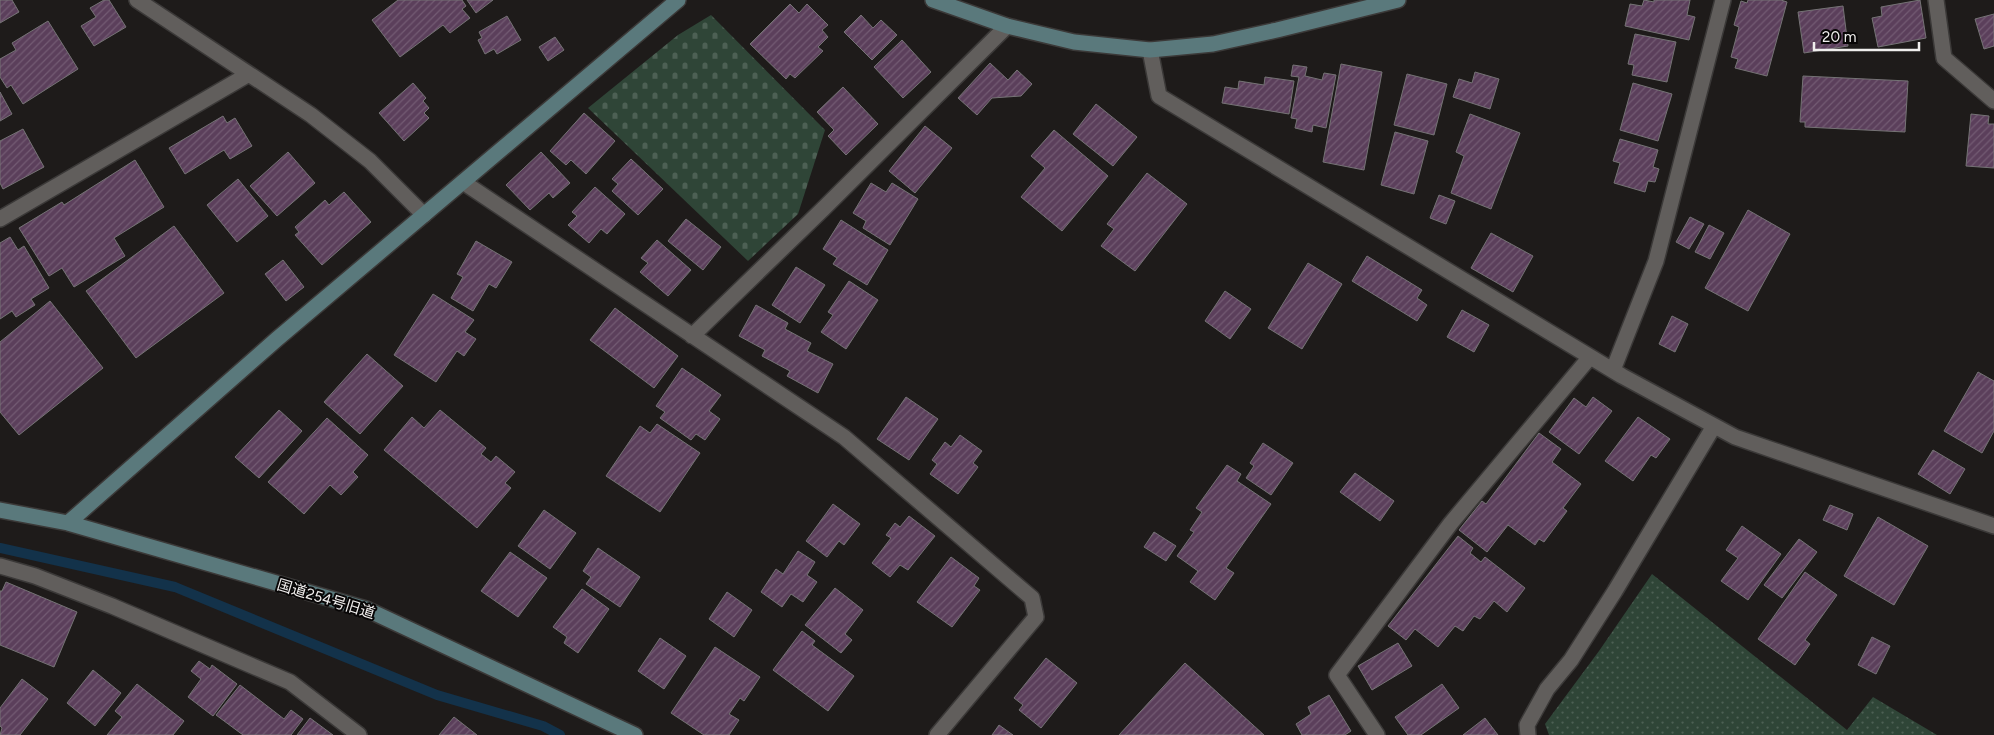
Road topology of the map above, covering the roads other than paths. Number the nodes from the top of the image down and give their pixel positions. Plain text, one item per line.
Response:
1 (137, 0) edge
2 (678, 0) edge
3 (934, 0) edge
4 (1398, 0) edge
5 (1723, 0) edge
6 (1936, 0) edge
7 (1007, 26) junction
8 (1150, 50) junction
9 (249, 74) junction
10 (1994, 101) edge
11 (463, 182) junction
12 (424, 215) junction
13 (0, 219) edge
14 (692, 336) junction
15 (1590, 357) junction
16 (1612, 370) junction
17 (1714, 426) junction
18 (0, 510) edge
19 (68, 523) junction
20 (1994, 526) edge
21 (0, 566) edge
22 (359, 735) edge
23 (635, 735) edge
24 (937, 735) edge
25 (1377, 735) edge
26 (1528, 735) edge

1 - 9 street
2 - 11 street
3 - 7 street
4 - 8 street
5 - 16 street
6 - 10 street
7 - 8 street
7 - 14 street
8 - 15 street
9 - 12 street
9 - 13 street
11 - 12 street
11 - 14 street
12 - 19 street
14 - 24 street
15 - 16 street
15 - 25 street
16 - 17 street
17 - 20 street
17 - 26 street
18 - 19 street, 国道254号旧道
19 - 23 street, 国道254号旧道
21 - 22 street

